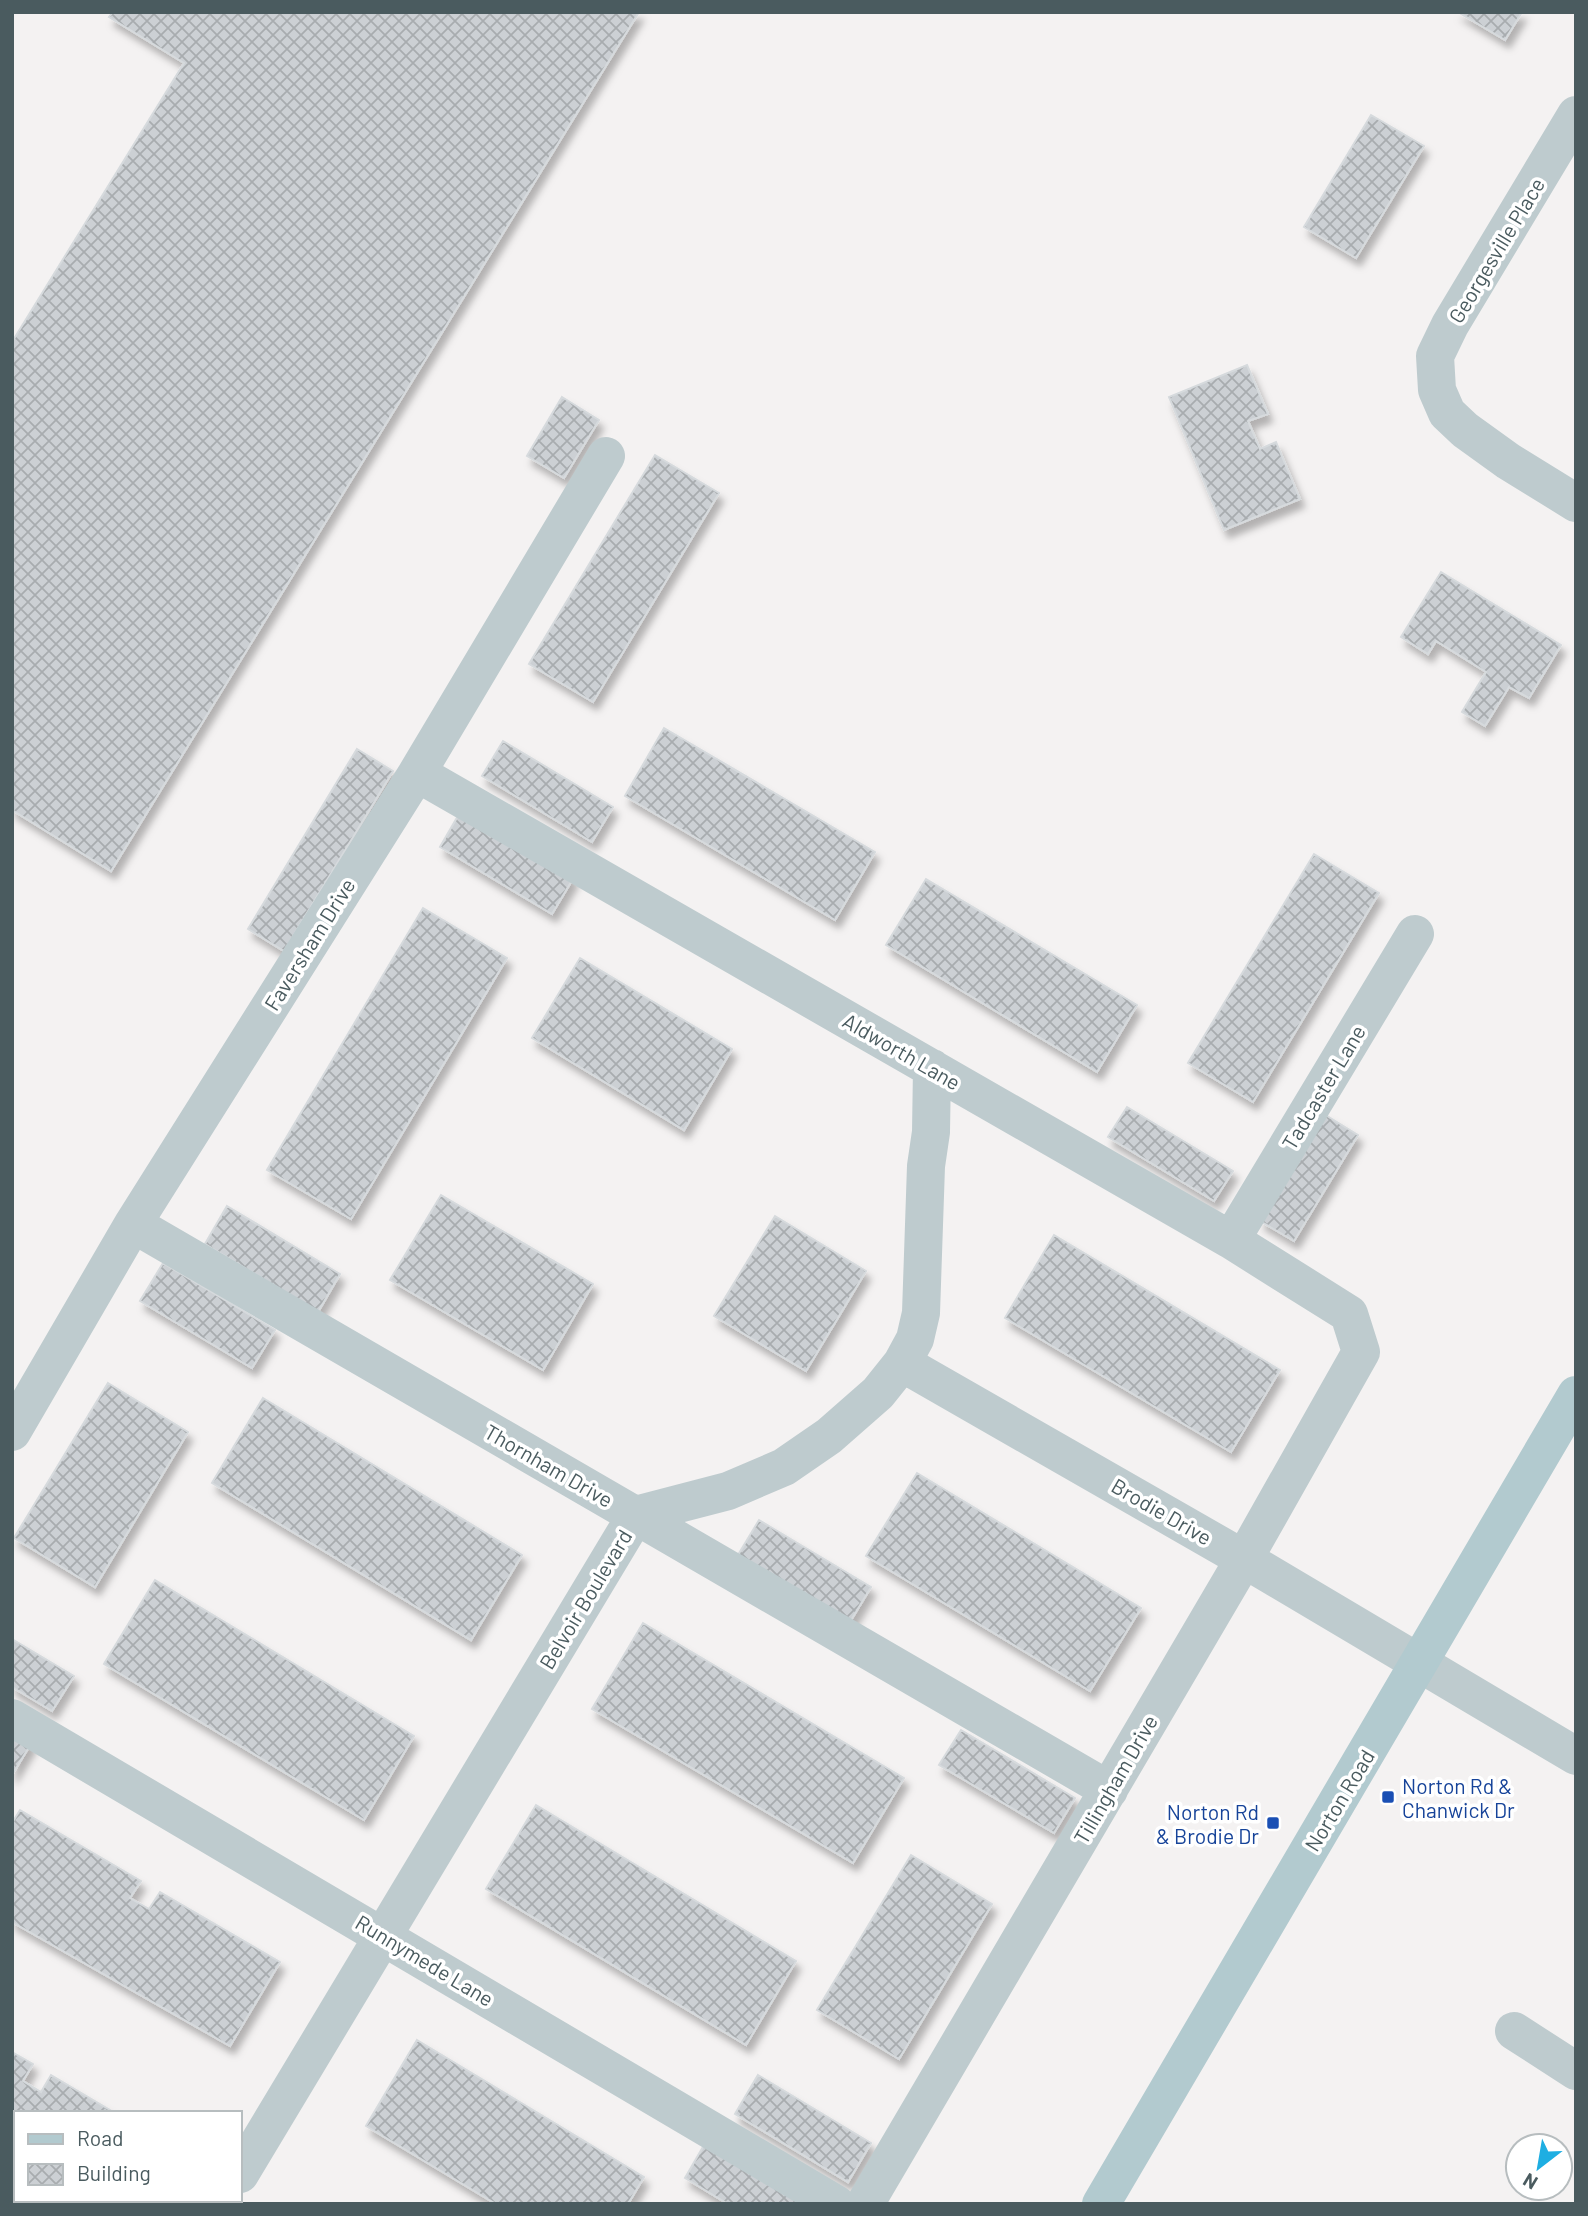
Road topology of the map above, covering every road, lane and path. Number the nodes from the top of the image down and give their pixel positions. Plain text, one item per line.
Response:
1 (1576, 116) edge
2 (606, 456) dead end
3 (1576, 503) edge
4 (416, 774) junction
5 (1415, 934) dead end
6 (932, 1068) junction
7 (133, 1224) junction
8 (1231, 1240) junction
9 (1361, 1352) joint
10 (902, 1363) junction
11 (1576, 1395) edge
12 (12, 1433) edge
13 (636, 1515) junction
14 (1244, 1559) junction
15 (1419, 1663) junction
16 (12, 1718) edge
17 (1576, 1756) edge
18 (1109, 1790) junction
19 (383, 1935) junction
20 (1514, 2031) dead end
21 (1576, 2071) edge
22 (242, 2171) edge
23 (836, 2204) edge
24 (865, 2204) edge
25 (1101, 2204) edge

1 - 3 street, Georgesville Place
2 - 4 street, Faversham Drive
4 - 6 street, Aldworth Lane
4 - 7 street, Faversham Drive
5 - 8 street, Tadcaster Lane
6 - 8 street, Aldworth Lane
6 - 10 street, Belvoir Boulevard
7 - 12 street, Faversham Drive
7 - 13 street, Thornham Drive
8 - 9 street, Aldworth Lane
9 - 14 street, Tillingham Drive
10 - 13 street, Belvoir Boulevard
10 - 14 street, Brodie Drive
11 - 15 main road, Norton Road
13 - 18 street, Thornham Drive
13 - 19 street, Belvoir Boulevard
14 - 15 street, Brodie Drive
14 - 18 street, Tillingham Drive
15 - 17 street, Brodie Drive
15 - 25 main road, Norton Road
16 - 19 street, Runnymede Lane
18 - 24 street, Tillingham Drive
19 - 22 street, Belvoir Boulevard
19 - 23 street, Runnymede Lane
20 - 21 street

